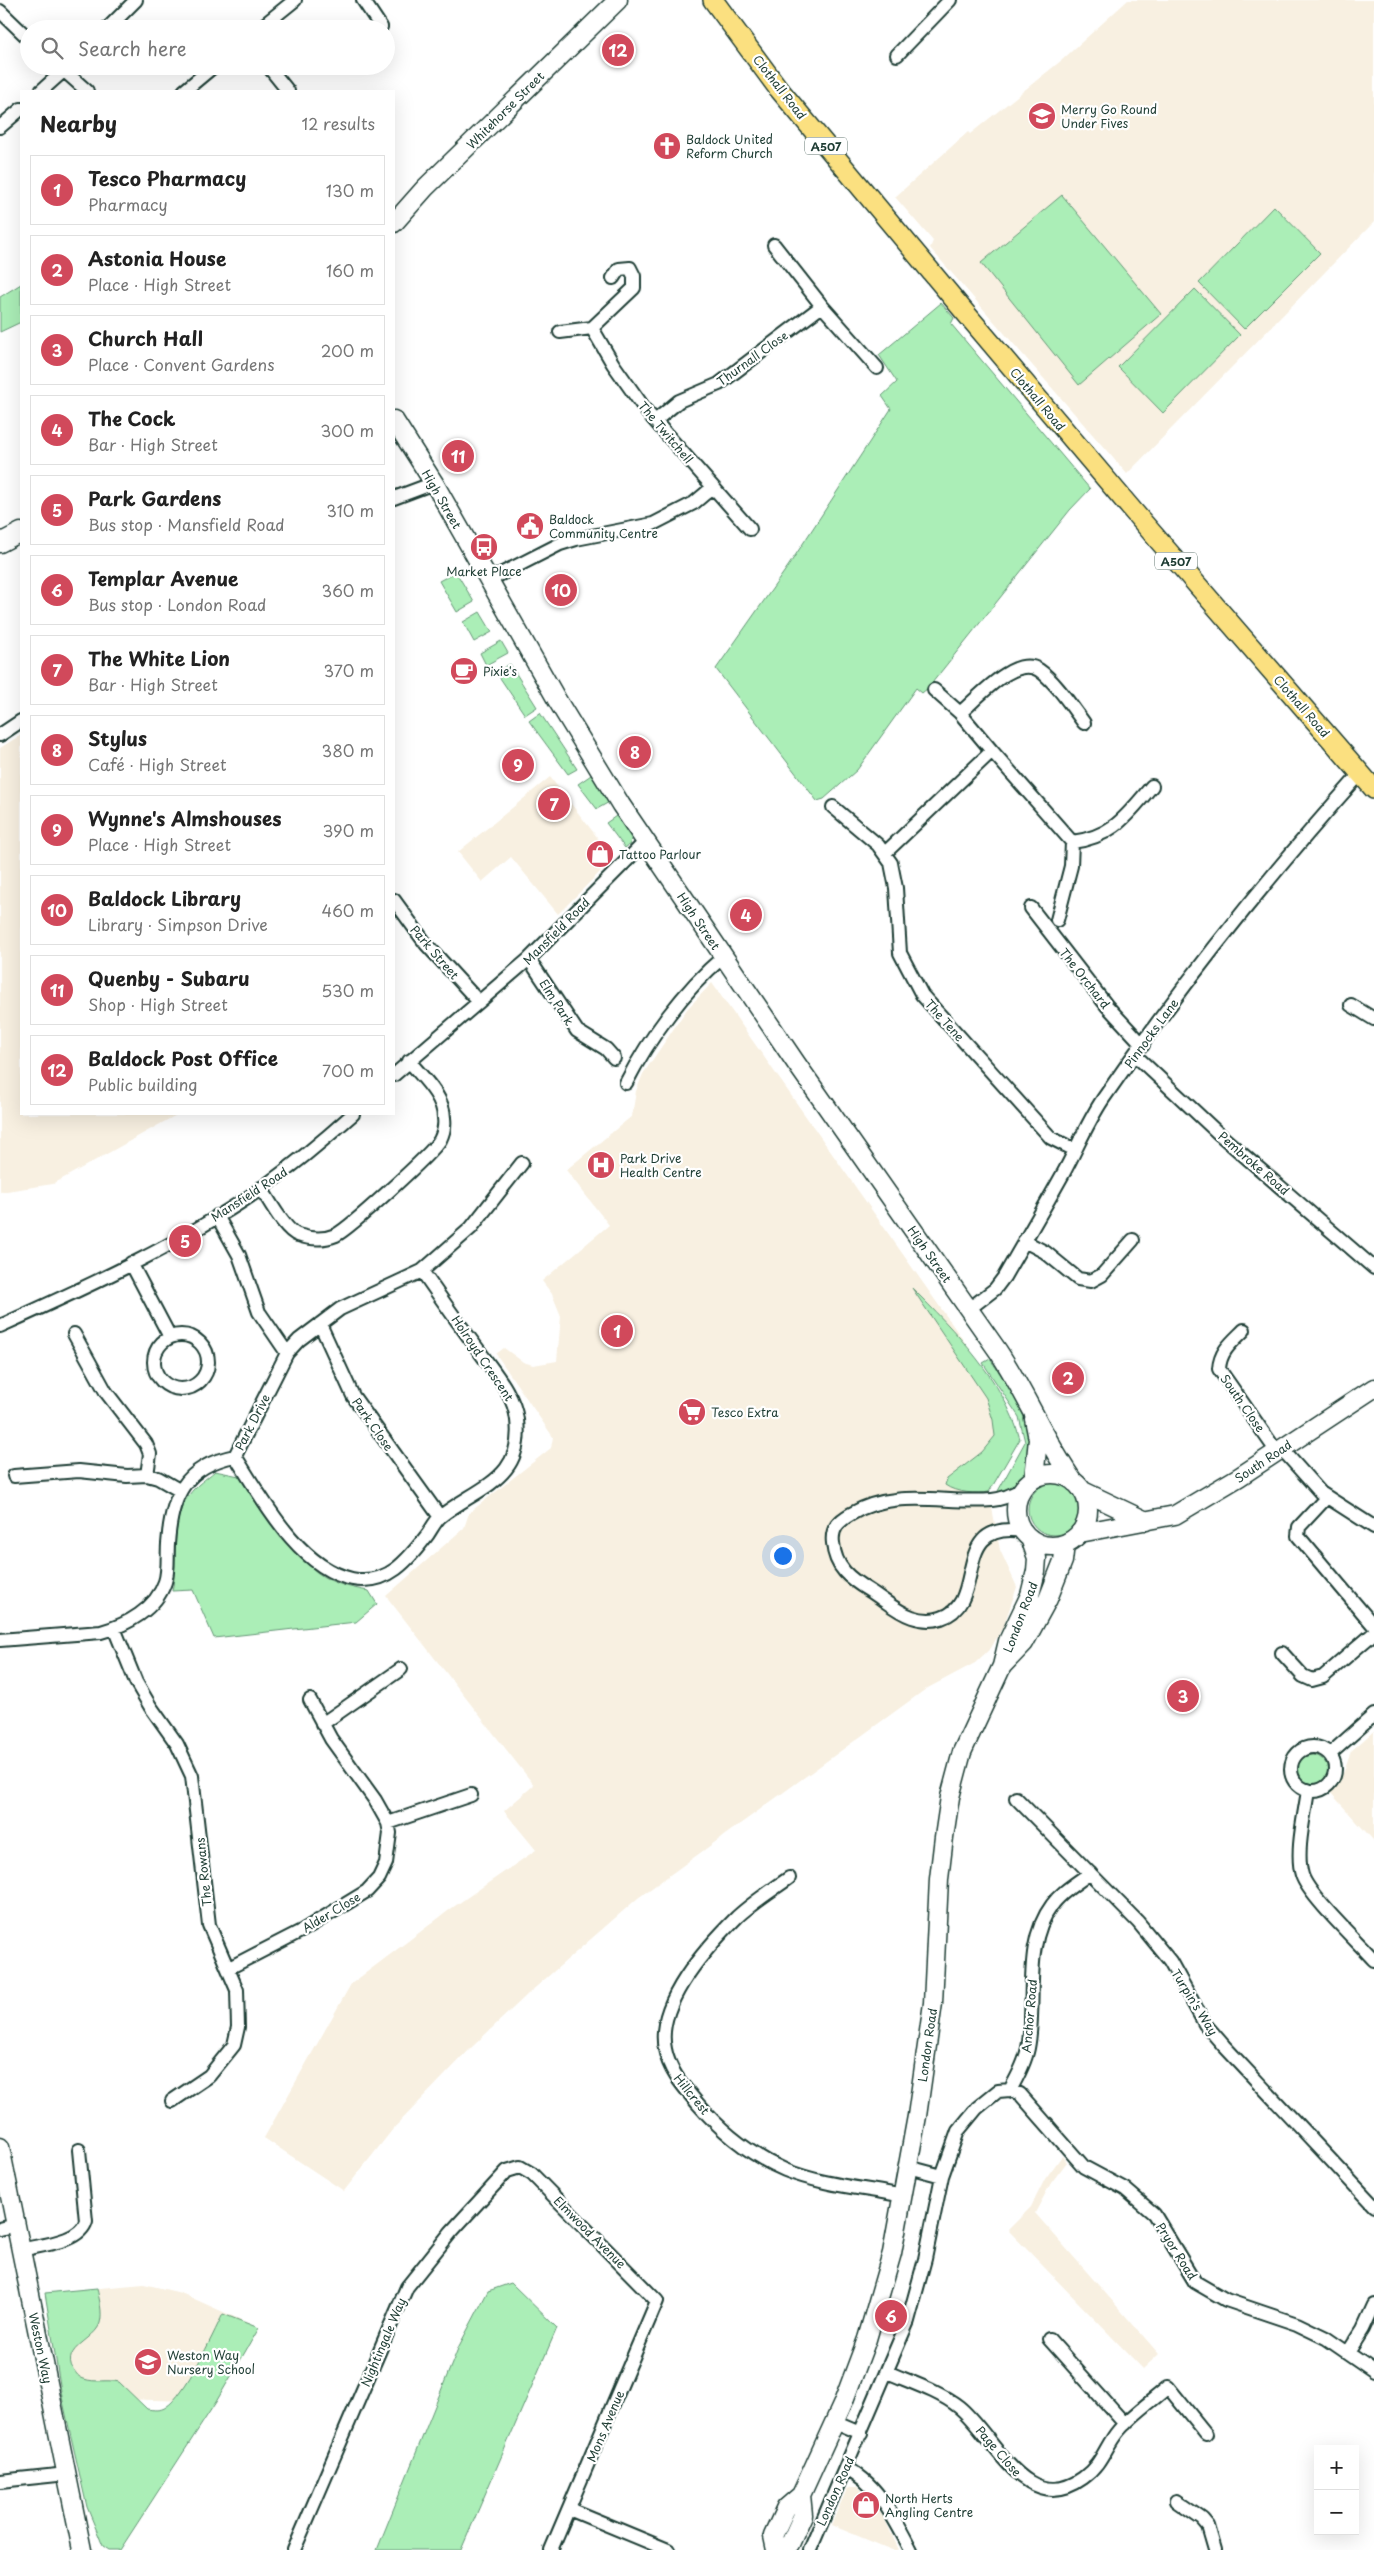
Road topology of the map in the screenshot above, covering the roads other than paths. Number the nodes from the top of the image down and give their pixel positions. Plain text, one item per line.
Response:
1 (136, 0) edge
2 (295, 0) edge
3 (363, 0) edge
4 (618, 0) edge
5 (713, 0) edge
6 (950, 0) edge
7 (0, 12) edge
8 (116, 20) edge
9 (270, 20) edge
10 (377, 20) edge
11 (20, 31) edge
12 (896, 54) dead end
13 (57, 75) edge
14 (71, 75) edge
15 (203, 75) edge
16 (275, 75) edge
17 (42, 90) edge
18 (86, 90) edge
19 (185, 90) edge
20 (287, 90) edge
21 (20, 109) edge
22 (0, 127) edge
23 (395, 222) edge
24 (774, 245) dead end
25 (613, 278) dead end
26 (822, 306) junction
27 (592, 328) junction
28 (560, 332) dead end
29 (877, 368) dead end
30 (655, 421) junction
31 (395, 422) edge
32 (434, 483) junction
33 (713, 487) junction
34 (395, 498) edge
35 (750, 529) dead end
36 (20, 533) edge
37 (0, 544) edge
38 (489, 580) junction
39 (934, 690) dead end
40 (960, 714) junction
41 (20, 723) edge
42 (1084, 723) dead end
43 (0, 735) edge
44 (992, 751) junction
45 (1360, 774) junction
46 (1152, 786) dead end
47 (1374, 789) edge
48 (833, 807) dead end
49 (646, 841) junction
50 (1072, 842) junction
51 (885, 853) junction
52 (395, 901) edge
53 (1031, 908) dead end
54 (1057, 920) dead end
55 (723, 957) junction
56 (528, 959) junction
57 (479, 1002) junction
58 (1351, 1005) dead end
59 (1374, 1019) edge
60 (1139, 1050) junction
61 (614, 1058) dead end
62 (409, 1061) junction
63 (395, 1074) edge
64 (626, 1083) dead end
65 (352, 1115) edge
66 (1073, 1149) junction
67 (522, 1163) dead end
68 (261, 1188) junction
69 (217, 1216) junction
70 (1133, 1240) dead end
71 (1024, 1241) junction
72 (130, 1263) junction
73 (1374, 1268) edge
74 (422, 1271) junction
75 (969, 1309) junction
76 (320, 1324) junction
77 (0, 1326) edge
78 (1244, 1330) dead end
79 (74, 1334) dead end
80 (170, 1337) junction
81 (287, 1353) junction
82 (1374, 1388) edge
83 (1031, 1406) junction
84 (1279, 1450) junction
85 (235, 1456) junction
86 (147, 1475) junction
87 (14, 1476) dead end
88 (1029, 1484) junction
89 (1078, 1487) junction
90 (179, 1490) junction
91 (1326, 1498) junction
92 (440, 1517) junction
93 (1146, 1521) junction
94 (1374, 1527) edge
95 (1080, 1532) junction
96 (1026, 1535) junction
97 (1065, 1544) junction
98 (1374, 1626) edge
99 (114, 1628) junction
100 (1374, 1632) edge
101 (0, 1640) edge
102 (1282, 1653) dead end
103 (1002, 1666) junction
104 (401, 1669) dead end
105 (310, 1700) dead end
106 (1374, 1715) edge
107 (322, 1724) junction
108 (1330, 1754) junction
109 (1308, 1790) junction
110 (471, 1796) dead end
111 (1016, 1798) dead end
112 (388, 1823) junction
113 (1090, 1873) junction
114 (789, 1878) dead end
115 (1374, 1960) edge
116 (229, 1968) junction
117 (1010, 2090) junction
118 (172, 2101) dead end
119 (0, 2147) edge
120 (79, 2150) dead end
121 (520, 2167) joint
122 (908, 2167) junction
123 (942, 2176) junction
124 (903, 2196) junction
125 (1374, 2206) edge
126 (7, 2227) edge
127 (20, 2250) junction
128 (657, 2301) joint
129 (1374, 2306) edge
130 (1050, 2340) dead end
131 (1349, 2351) junction
132 (1374, 2371) edge
133 (887, 2372) junction
134 (835, 2422) junction
135 (1125, 2424) junction
136 (861, 2433) junction
137 (1206, 2434) dead end
138 (845, 2468) junction
139 (68, 2474) junction
140 (0, 2482) edge
141 (1176, 2502) dead end
142 (569, 2509) junction
143 (82, 2550) edge
144 (294, 2550) edge
145 (551, 2550) edge
146 (668, 2550) edge
147 (776, 2550) edge
148 (810, 2550) edge
149 (911, 2550) edge
150 (1215, 2550) edge

1 - 8 street
2 - 9 street
3 - 10 street
4 - 23 main road, Whitehorse Street
5 - 45 main road, Clothall Road / A507
6 - 12 street
7 - 11 street
13 - 17 street
14 - 18 street
15 - 19 street
16 - 20 street
21 - 22 street
24 - 26 street
25 - 27 street
26 - 29 street
26 - 30 street, Thurnall Close
27 - 28 street
27 - 30 street, The Twitchell
30 - 33 street, The Twitchell
31 - 32 main road, High Street
32 - 34 street
32 - 38 main road, High Street
33 - 35 street, The Twitchell
33 - 38 street
36 - 37 main road
38 - 49 main road, High Street
39 - 40 street
40 - 42 street
40 - 44 street
41 - 43 street
44 - 50 street
44 - 51 street
45 - 47 main road, Clothall Road / A507
45 - 60 street, Pinnocks Lane
46 - 50 street
48 - 51 street, The Tene
49 - 55 main road, High Street
49 - 56 street, Mansfield Road
50 - 54 street
51 - 66 street, The Tene
52 - 57 street, Park Street
53 - 60 street, The Orchard
55 - 64 street
55 - 75 main road, High Street
56 - 57 street, Mansfield Road
56 - 61 street, Elm Park
57 - 62 street, Mansfield Road
58 - 59 street
60 - 66 street, Pinnocks Lane
60 - 73 street, Pembroke Road
62 - 63 street, Mansfield Road
62 - 68 street
65 - 68 street, Mansfield Road
66 - 71 street, Pinnocks Lane
67 - 74 street, Park Drive
68 - 69 street, Mansfield Road
69 - 72 street, Mansfield Road
69 - 81 street
70 - 71 street
71 - 75 street, Pinnocks Lane
72 - 77 street, Mansfield Road
72 - 80 street
74 - 76 street, Park Drive
74 - 92 street, Holroyd Crescent
75 - 83 main road, High Street
76 - 81 street, Park Drive
76 - 92 street, Park Close
78 - 84 street, South Close
79 - 86 street
80 - 80 street
81 - 85 street, Park Drive
82 - 84 main road, South Road
83 - 88 main road, High Street
83 - 89 main road, High Street
84 - 91 street
84 - 93 main road, South Road
85 - 90 street, Park Drive
85 - 92 street, Holroyd Crescent
86 - 87 street
86 - 90 street
88 - 89 main road
88 - 96 main road
88 - 96 street
89 - 93 main road
89 - 95 main road
90 - 99 street
91 - 94 street
91 - 98 street
93 - 95 main road, South Road
95 - 97 main road
96 - 97 main road
96 - 103 main road, London Road
97 - 103 main road, London Road
99 - 101 street
99 - 116 street, The Rowans
100 - 102 street
103 - 122 main road, London Road
104 - 107 street
105 - 107 street, Alder Close
106 - 108 street
107 - 112 street, Alder Close
108 - 109 street
108 - 109 street
109 - 115 street
110 - 112 street
111 - 113 street, Turpin's Way
112 - 116 street, Alder Close
113 - 117 street, Anchor Road
113 - 125 street, Turpin's Way
114 - 124 street, Hillcrest
116 - 118 street, The Rowans
117 - 123 street
117 - 131 street, Pryor Road
119 - 126 main road, Weston Way
120 - 127 street
121 - 128 street, Elmwood Avenue
121 - 144 street, Nightingale Way
122 - 123 street
122 - 124 main road, London Road
123 - 133 street, London Road
124 - 134 main road, London Road
126 - 127 main road, Weston Way
127 - 139 main road, Weston Way
128 - 142 street, Mons Avenue
129 - 131 street
130 - 135 street
131 - 132 street, Pryor Road
133 - 135 street, Page Close
133 - 136 street, London Road
134 - 136 street
134 - 147 main road, London Road
135 - 137 street, Page Close
136 - 138 street, London Road
138 - 148 street, London Road
138 - 149 street
139 - 140 street
139 - 143 main road, Weston Way
141 - 150 street
142 - 145 street, Mons Avenue
142 - 146 street

